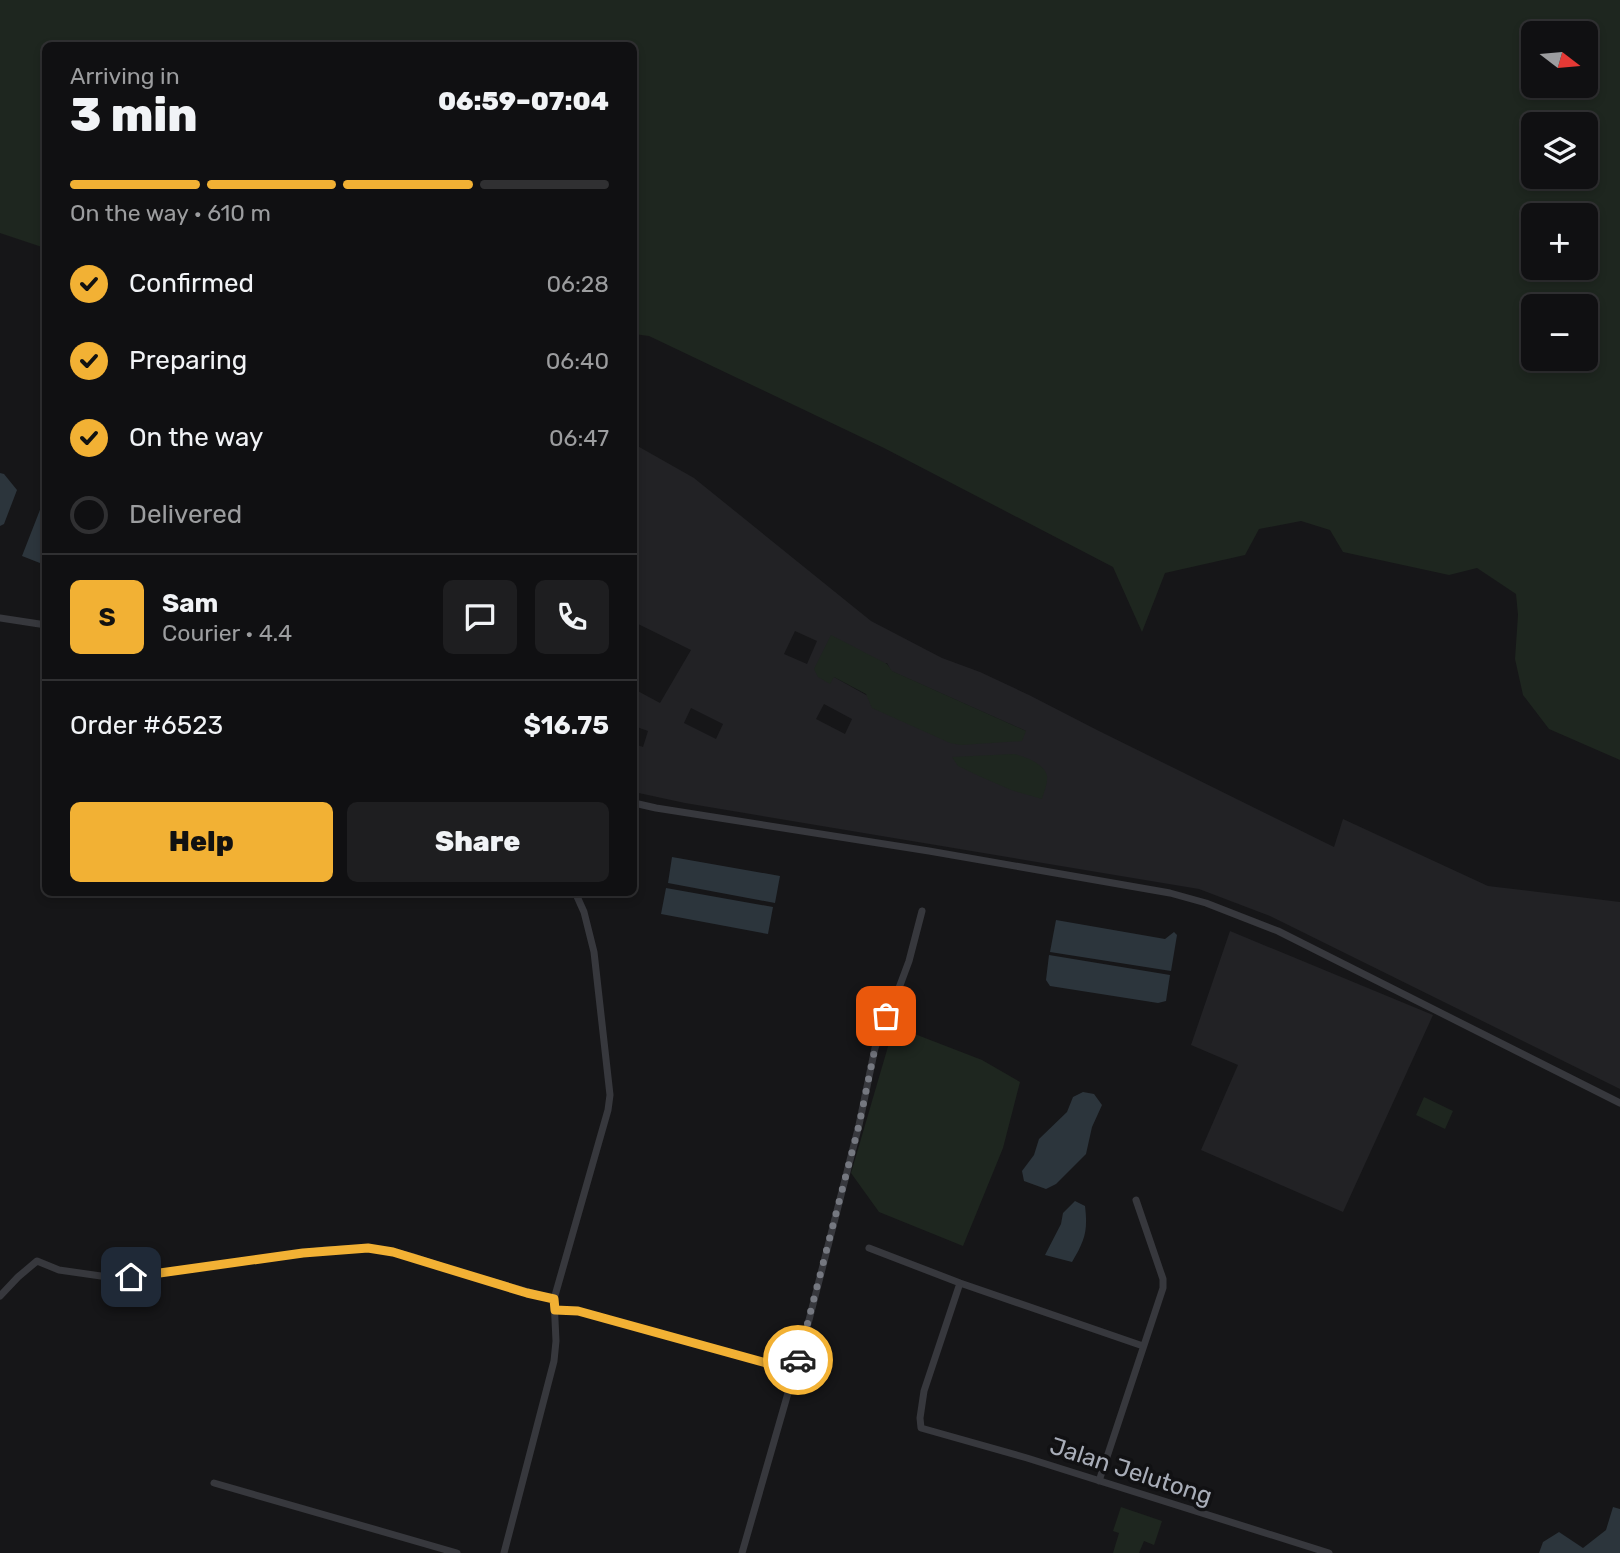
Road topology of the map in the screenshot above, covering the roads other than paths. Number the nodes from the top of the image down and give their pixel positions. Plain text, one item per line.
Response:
1 (0, 618) edge
2 (42, 624) edge
3 (637, 804) edge
4 (577, 896) edge
5 (922, 911) dead end
6 (1620, 1103) edge
7 (1136, 1200) dead end
8 (869, 1248) dead end
9 (960, 1283) junction
10 (0, 1296) edge
11 (554, 1299) junction
12 (555, 1310) junction
13 (1143, 1346) junction
14 (795, 1371) junction
15 (1099, 1481) junction
16 (214, 1483) dead end
17 (1298, 1543) junction
18 (457, 1553) edge
19 (505, 1553) edge
20 (742, 1553) edge
21 (1295, 1553) edge
22 (1329, 1553) edge

1 - 2 street
3 - 6 street
4 - 11 street
5 - 14 street
7 - 13 street
8 - 9 street
9 - 13 street
9 - 15 street, Jalan Jelutong
10 - 11 street
11 - 12 street
12 - 14 street
12 - 19 street
13 - 15 street
14 - 20 street
15 - 17 street, Jalan Jelutong
16 - 18 street
17 - 21 street
17 - 22 street, Jalan Jelutong

